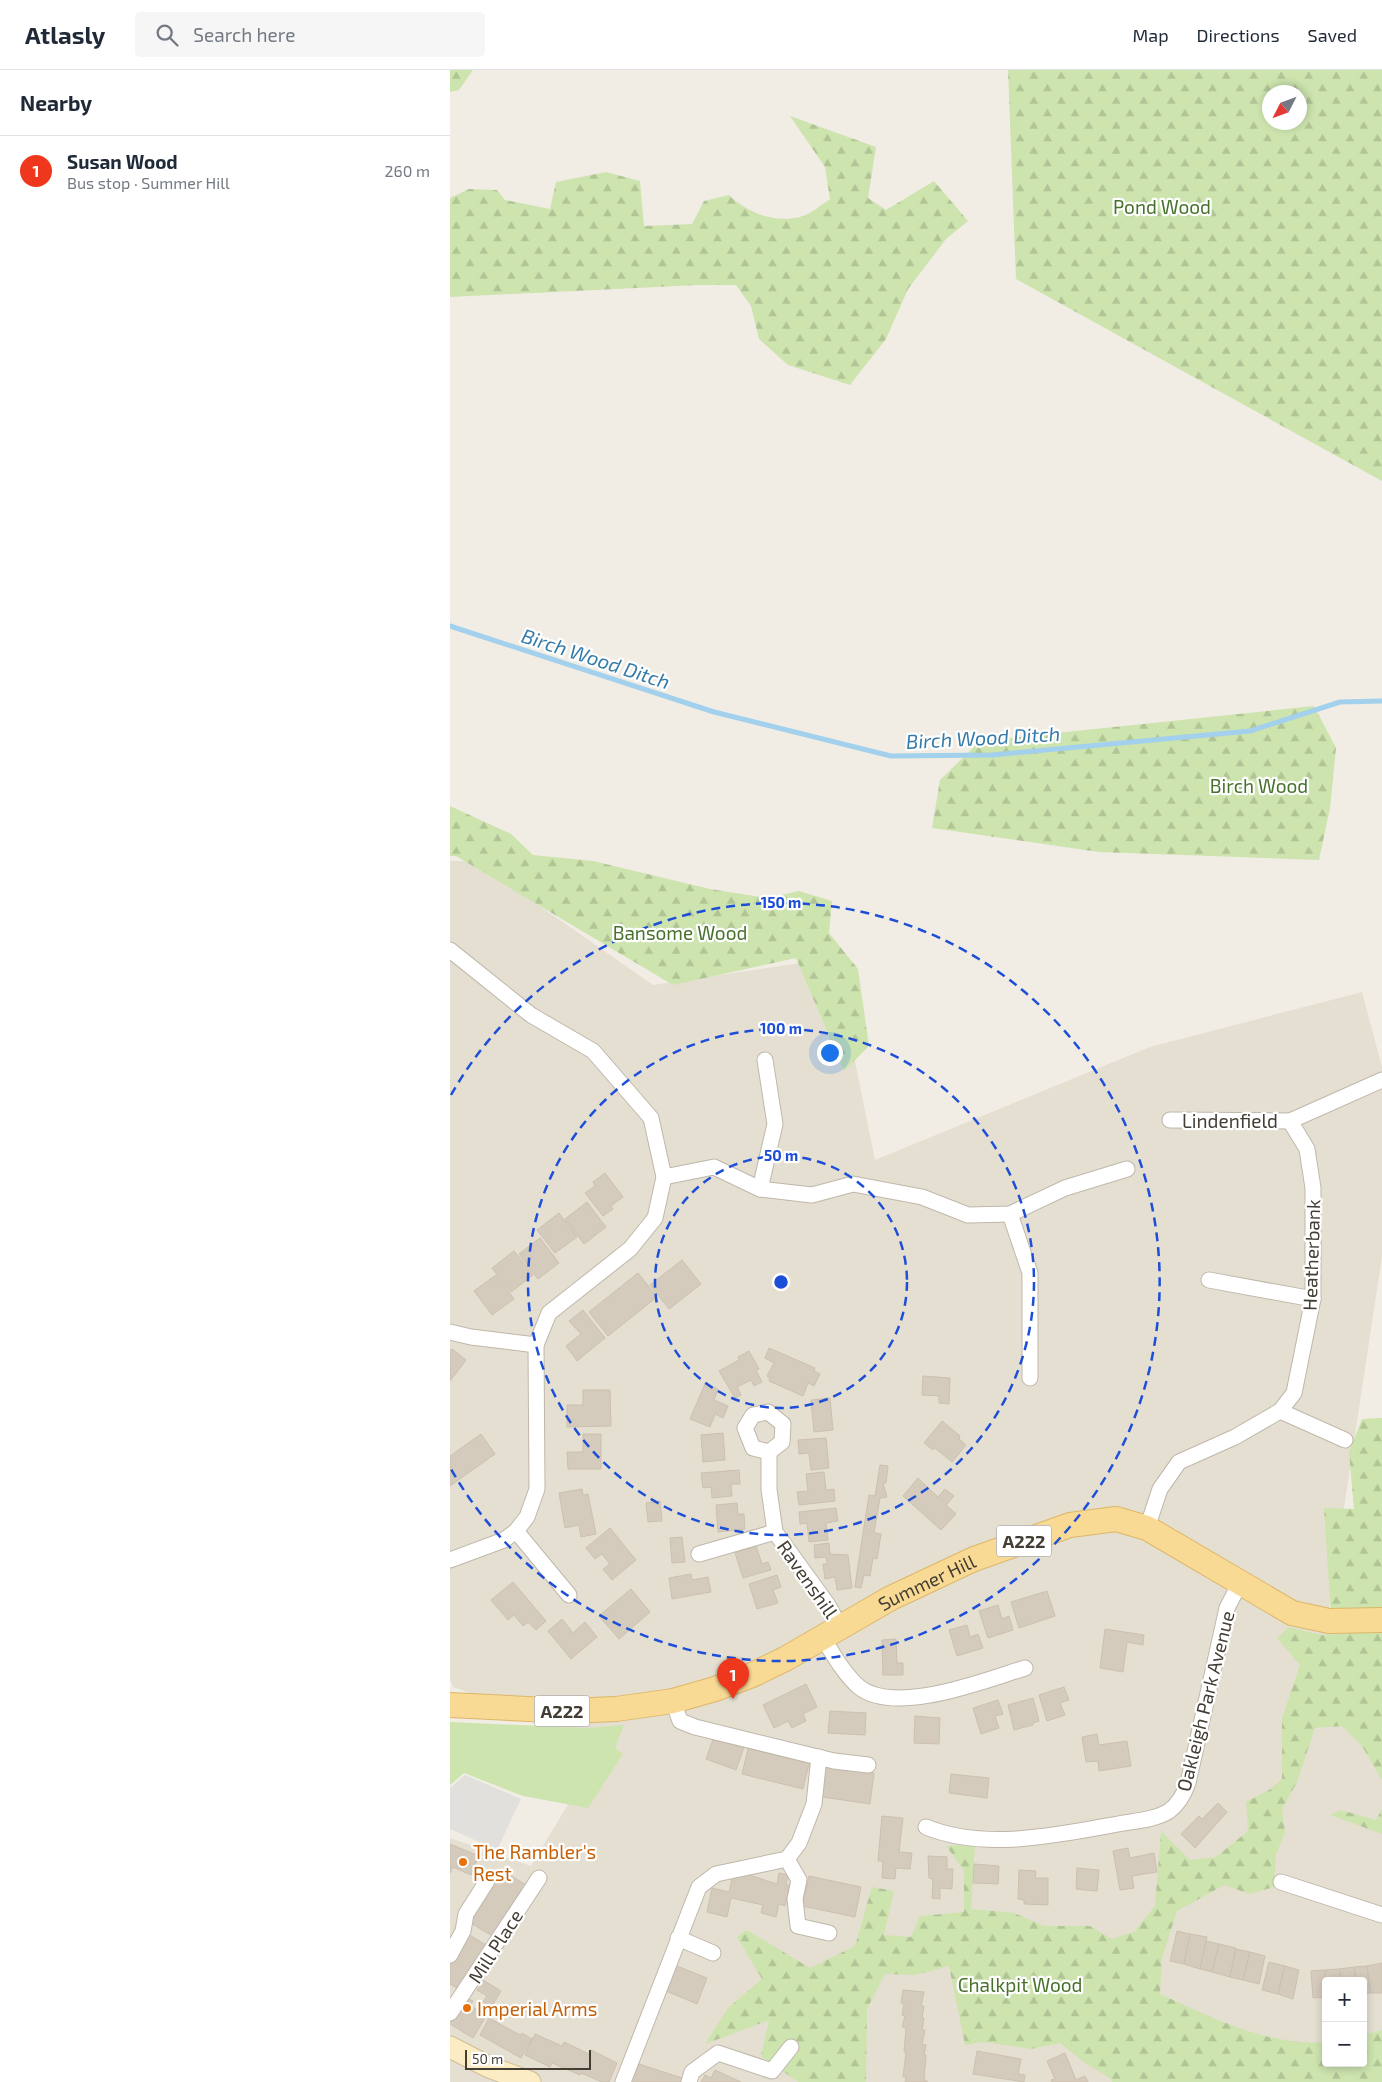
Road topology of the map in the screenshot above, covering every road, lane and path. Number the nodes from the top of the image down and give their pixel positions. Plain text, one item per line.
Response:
1 (450, 950) edge
2 (766, 1060) dead end
3 (1382, 1080) edge
4 (1170, 1120) dead end
5 (1290, 1121) junction
6 (1127, 1169) dead end
7 (664, 1177) junction
8 (760, 1189) junction
9 (1010, 1214) junction
10 (1209, 1280) dead end
11 (1313, 1298) junction
12 (450, 1332) edge
13 (536, 1345) junction
14 (1030, 1378) dead end
15 (1280, 1411) junction
16 (1345, 1440) dead end
17 (769, 1452) dead end
18 (1146, 1528) junction
19 (516, 1531) junction
20 (775, 1532) junction
21 (699, 1554) dead end
22 (450, 1560) edge
23 (1241, 1581) junction
24 (569, 1595) dead end
25 (1382, 1620) edge
26 (831, 1632) junction
27 (1025, 1668) dead end
28 (451, 1700) edge
29 (673, 1701) junction
30 (819, 1757) junction
31 (868, 1765) dead end
32 (926, 1827) dead end
33 (787, 1859) junction
34 (539, 1878) dead end
35 (487, 1881) dead end
36 (1281, 1882) dead end
37 (1382, 1915) edge
38 (829, 1933) dead end
39 (678, 1938) junction
40 (713, 1953) dead end
41 (450, 1955) edge
42 (450, 2013) edge
43 (791, 2046) dead end
44 (450, 2047) edge
45 (530, 2082) edge
46 (623, 2082) edge
47 (689, 2082) edge

1 - 7 street
2 - 8 street
3 - 5 street
4 - 5 street, Lindenfield
5 - 11 street, Heatherbank
6 - 9 street
7 - 8 street
7 - 13 street
8 - 9 street
9 - 14 street
10 - 11 street
11 - 15 street, Heatherbank
12 - 13 street
13 - 19 street
15 - 16 street
15 - 18 street, Heatherbank
17 - 20 street, Ravenshill
18 - 23 main road, Summer Hill / A222
18 - 26 main road, Summer Hill / A222
19 - 22 street
19 - 24 street
20 - 21 street, Ravenshill
20 - 26 street, Ravenshill
23 - 25 main road, Summer Hill / A222
23 - 32 street, Oakleigh Park Avenue
26 - 27 street, Ravenshill
26 - 29 main road, Summer Hill / A222
28 - 29 main road, A222
29 - 30 street
30 - 31 street
30 - 33 street
33 - 38 street
33 - 39 street
34 - 42 street, Mill Place
35 - 41 street
36 - 37 street
39 - 40 street
39 - 46 street
43 - 47 street
44 - 45 main road

